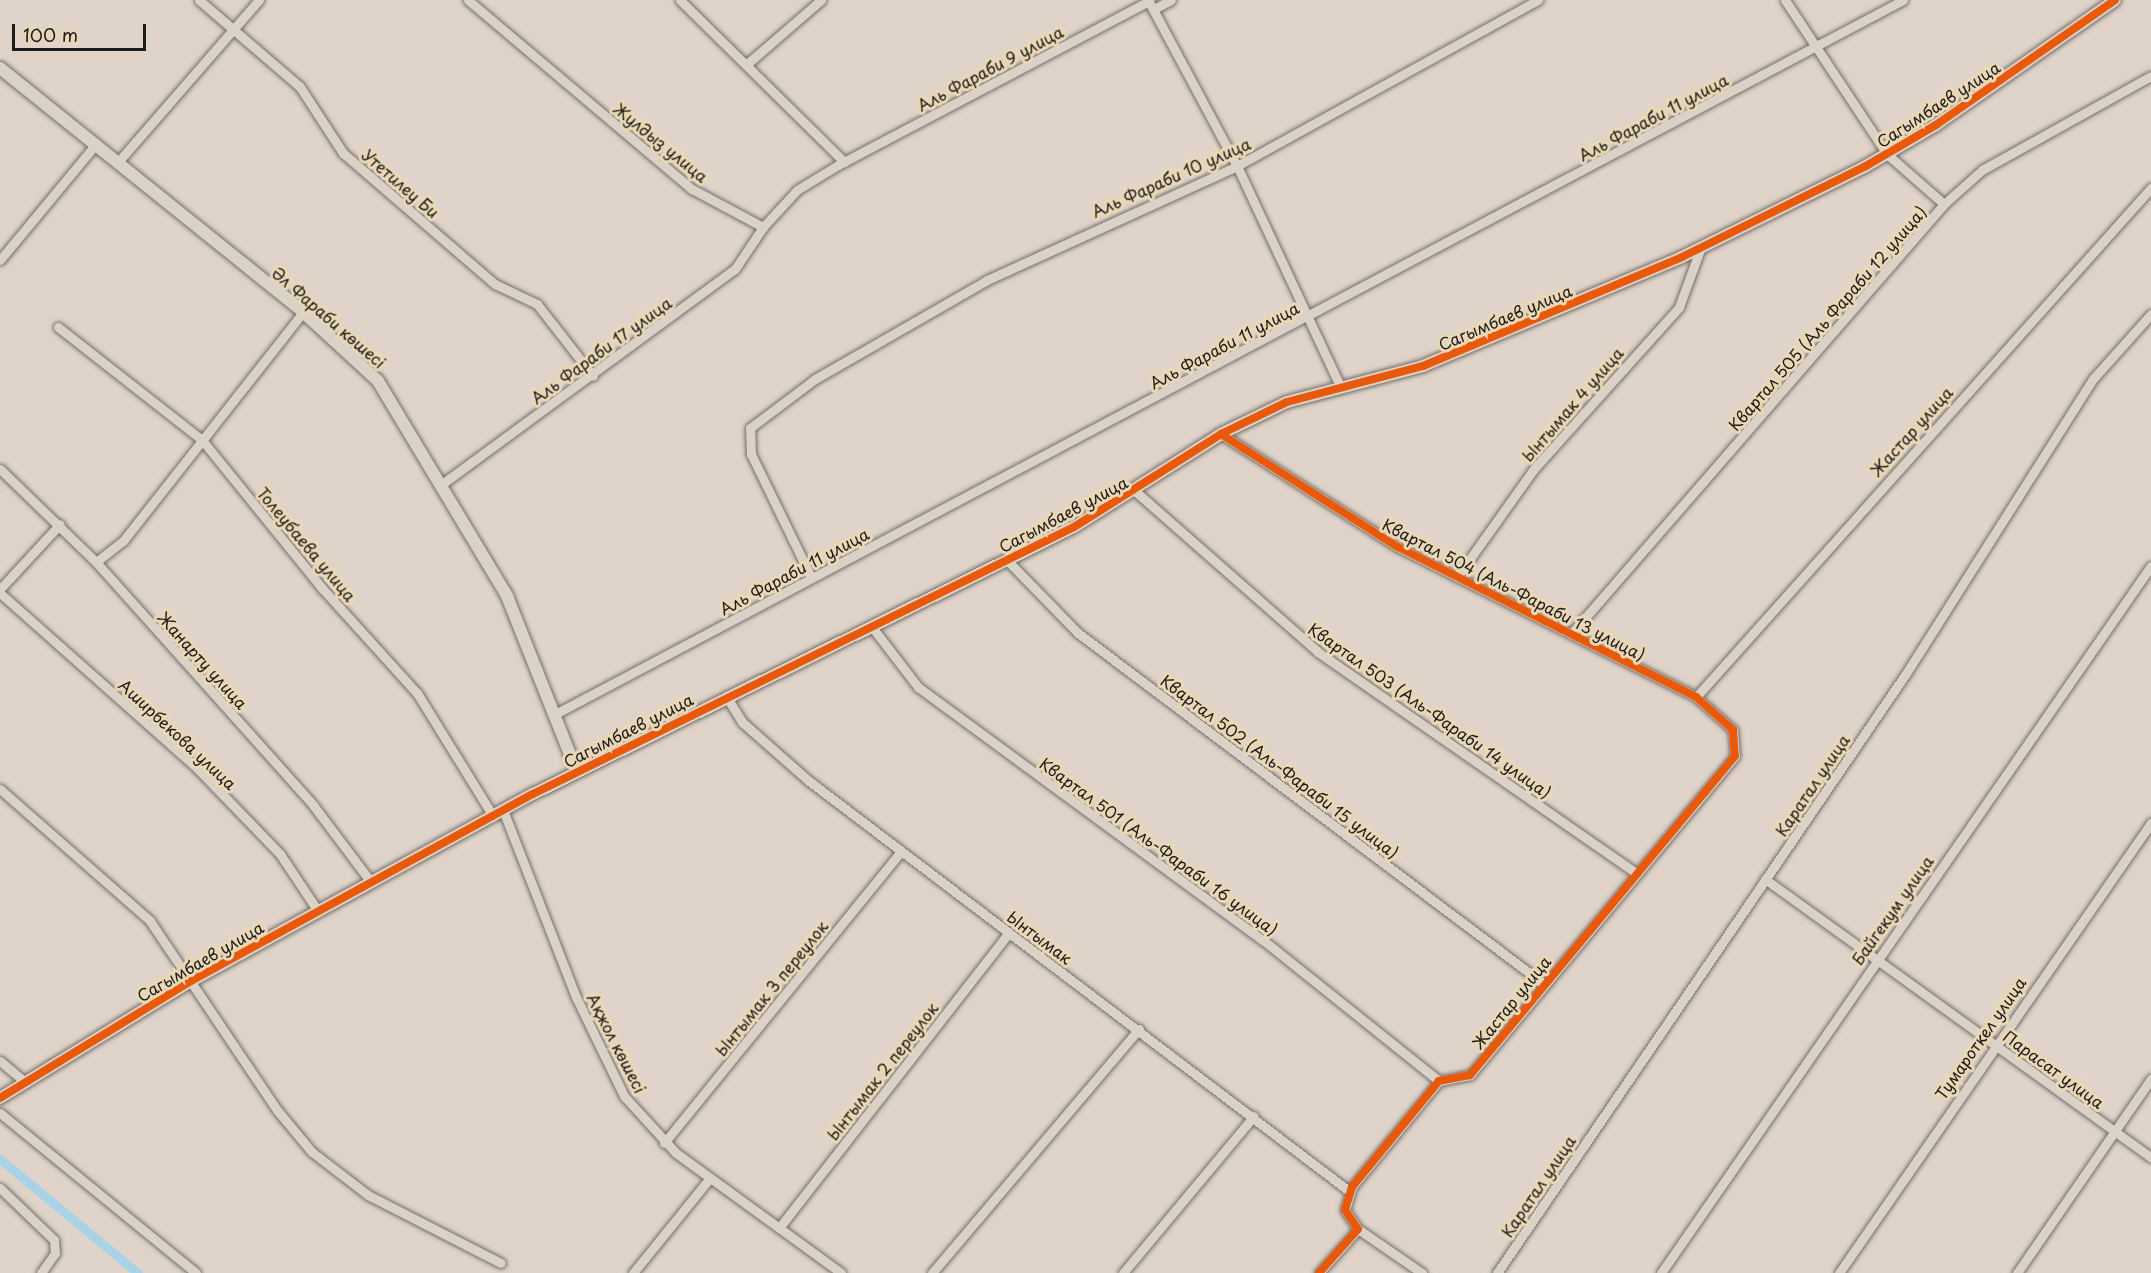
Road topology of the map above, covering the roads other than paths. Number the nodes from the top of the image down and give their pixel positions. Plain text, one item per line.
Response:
1 (199, 0) edge
2 (259, 0) edge
3 (468, 0) edge
4 (680, 0) edge
5 (821, 0) edge
6 (1171, 0) edge
7 (1538, 0) edge
8 (1785, 0) edge
9 (1904, 0) edge
10 (2115, 0) edge
11 (1150, 3) edge
12 (234, 29) junction
13 (1815, 48) junction
14 (747, 64) junction
15 (0, 68) edge
16 (2151, 76) edge
17 (96, 144) junction
18 (1887, 154) junction
19 (118, 162) junction
20 (844, 162) junction
21 (1237, 166) junction
22 (2151, 188) edge
23 (1944, 204) junction
24 (763, 227) junction
25 (1701, 247) junction
26 (0, 260) edge
27 (303, 312) junction
28 (2151, 314) edge
29 (1310, 315) junction
30 (58, 327) dead end
31 (593, 376) junction
32 (1341, 388) junction
33 (1221, 434) junction
34 (202, 440) junction
35 (0, 470) edge
36 (442, 484) junction
37 (1135, 491) junction
38 (60, 524) junction
39 (1007, 560) junction
40 (96, 562) junction
41 (2151, 567) edge
42 (1457, 577) junction
43 (811, 578) junction
44 (0, 591) edge
45 (872, 627) junction
46 (1571, 634) junction
47 (726, 696) junction
48 (1696, 697) junction
49 (557, 713) junction
50 (1733, 730) joint
51 (577, 772) junction
52 (0, 789) edge
53 (498, 813) junction
54 (2151, 823) edge
55 (901, 852) junction
56 (1634, 872) junction
57 (1765, 879) junction
58 (371, 882) junction
59 (318, 911) junction
60 (1009, 933) junction
61 (1876, 960) junction
62 (191, 981) junction
63 (1544, 984) junction
64 (1139, 1029) junction
65 (1993, 1044) junction
66 (0, 1061) edge
67 (2151, 1079) edge
68 (24, 1081) junction
69 (1439, 1081) junction
70 (0, 1098) edge
71 (0, 1113) edge
72 (1254, 1116) junction
73 (2115, 1131) junction
74 (664, 1143) junction
75 (2151, 1157) edge
76 (710, 1178) junction
77 (0, 1188) edge
78 (1349, 1191) junction
79 (779, 1228) junction
80 (1358, 1228) junction
81 (501, 1263) dead end
82 (828, 1270) edge
83 (41, 1273) edge
84 (196, 1273) edge
85 (633, 1273) edge
86 (841, 1273) edge
87 (933, 1273) edge
88 (1123, 1273) edge
89 (1319, 1273) edge
90 (1422, 1273) edge
91 (1497, 1273) edge
92 (1661, 1273) edge
93 (1839, 1273) edge
94 (2017, 1273) edge

1 - 12 street, Утетилеу Би
2 - 12 street
3 - 24 street, Жулдыз улица
4 - 14 street
5 - 14 street
6 - 11 street, Аль Фараби 9 улица
7 - 21 street, Аль Фараби 10 улица
8 - 13 street
9 - 13 street, Аль Фараби 11 улица
10 - 18 street, Сагымбаев улица
11 - 20 street, Аль Фараби 9 улица
11 - 21 street
12 - 19 street
12 - 31 street, Утетилеу Би
13 - 18 street
13 - 29 street, Аль Фараби 11 улица
14 - 20 street
15 - 17 street, Әл Фараби көшесі
16 - 23 street, Квартал 505 (Аль Фараби 12 улица)
17 - 19 street, Әл Фараби көшесі
17 - 26 street
18 - 23 street
18 - 25 street, Сагымбаев улица
19 - 27 street, Әл Фараби көшесі
20 - 24 street
21 - 29 street
21 - 43 street, Аль Фараби 10 улица
22 - 48 street, Жастар улица
23 - 46 street, Квартал 505 (Аль Фараби 12 улица)
24 - 31 street, Аль Фараби 17 улица
25 - 32 street, Сагымбаев улица
25 - 42 street, Ынтымак 4 улица
27 - 34 street
27 - 36 street, Әл Фараби көшесі
28 - 57 street, Каратал улица
29 - 32 street
29 - 43 street, Аль Фараби 11 улица
30 - 34 street, Толеубаева улица
31 - 36 street, Аль Фараби 17 улица
32 - 33 street, Сагымбаев улица
33 - 37 street, Сагымбаев улица
33 - 42 street, Квартал 504 (Аль-Фараби 13 улица)
34 - 40 street
34 - 53 street, Толеубаева улица
35 - 38 street, Жанарту улица
36 - 49 street, Әл Фараби көшесі
37 - 39 street, Сагымбаев улица
37 - 56 street, Квартал 503 (Аль-Фараби 14 улица)
38 - 40 street, Жанарту улица
38 - 44 street
39 - 45 street, Сагымбаев улица
39 - 63 street, Квартал 502 (Аль-Фараби 15 улица)
40 - 58 street, Жанарту улица
41 - 61 street, Байгекум улица
42 - 46 street, Квартал 504 (Аль-Фараби 13 улица)
43 - 49 street, Аль Фараби 11 улица
44 - 59 street, Аширбекова улица
45 - 47 street, Сагымбаев улица
45 - 69 street, Квартал 501 (Аль-Фараби 16 улица)
46 - 48 street, Квартал 504 (Аль-Фараби 13 улица)
47 - 51 street, Сагымбаев улица
47 - 55 street, Ынтымак
48 - 50 street, Квартал 504 (Аль-Фараби 13 улица)
49 - 51 street, Әл Фараби көшесі
50 - 56 street, Жастар улица
51 - 53 street, Сагымбаев улица
52 - 62 street
53 - 58 street, Сагымбаев улица
53 - 74 street, Ақжол көшесі
54 - 65 street, Тумароткел улица
55 - 60 street, Ынтымак
55 - 74 street, Ынтымак 3 переулок
56 - 63 street, Жастар улица
57 - 61 street, Парасат улица
57 - 91 street, Каратал улица
58 - 59 street, Сагымбаев улица
59 - 62 street, Сагымбаев улица
60 - 64 street, Ынтымак
60 - 79 street, Ынтымак 2 переулок
61 - 65 street, Парасат улица
61 - 92 street, Байгекум улица
62 - 68 street, Сагымбаев улица
62 - 81 street
63 - 69 street, Жастар улица
64 - 72 street, Ынтымак
64 - 87 street
65 - 73 street, Парасат улица
65 - 93 street, Тумароткел улица
66 - 68 street
67 - 73 street
68 - 70 street, Сагымбаев улица
69 - 78 street
71 - 84 street
72 - 78 street, Ынтымак
72 - 88 street
73 - 75 street, Парасат улица
73 - 94 street
74 - 76 street, Ақжол көшесі
76 - 79 street, Ақжол көшесі
76 - 85 street
77 - 83 street
78 - 80 street
79 - 82 street, Ақжол көшесі
80 - 89 street
80 - 90 street
82 - 86 street, Ақжол көшесі

